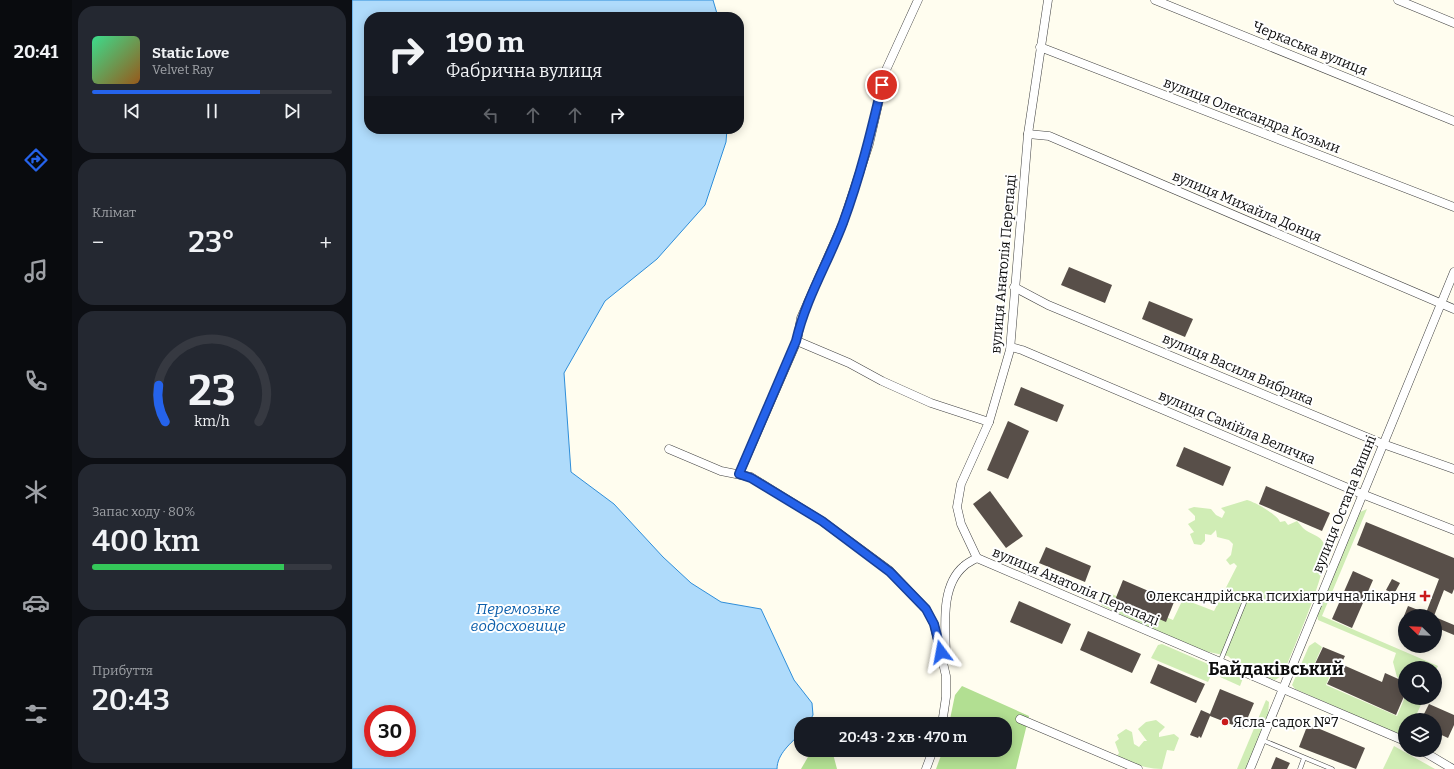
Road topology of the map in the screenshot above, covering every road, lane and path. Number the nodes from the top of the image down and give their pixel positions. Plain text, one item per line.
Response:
1 (918, 0) edge
2 (1155, 0) edge
3 (1398, 0) edge
4 (1046, 1) edge
5 (1168, 2) edge
6 (1454, 23) edge
7 (1040, 47) junction
8 (1454, 121) edge
9 (1028, 134) junction
10 (1454, 207) edge
11 (1454, 272) edge
12 (1014, 287) junction
13 (1442, 304) junction
14 (1454, 309) edge
15 (796, 341) junction
16 (1010, 347) junction
17 (990, 422) junction
18 (1383, 444) junction
19 (669, 449) dead end
20 (1454, 469) edge
21 (739, 474) junction
22 (1362, 494) junction
23 (1454, 530) edge
24 (977, 558) junction
25 (1244, 603) dead end
26 (1220, 662) junction
27 (946, 676) junction
28 (1284, 689) junction
29 (943, 717) edge
30 (1020, 719) dead end
31 (1398, 738) edge
32 (1262, 740) junction
33 (931, 757) edge
34 (1433, 757) edge
35 (1304, 758) junction
36 (926, 769) edge
37 (1138, 769) edge
38 (1250, 769) edge
39 (1300, 769) edge
40 (1332, 769) edge
41 (1453, 769) edge

1 - 15 street
2 - 5 street, Черкаська вулиця
3 - 6 street
4 - 7 street, вулиця Анатолія Перепаді
5 - 8 street, Черкаська вулиця
7 - 9 street, вулиця Анатолія Перепаді
7 - 10 street, вулиця Олександра Козьми
9 - 12 street, вулиця Анатолія Перепаді
9 - 13 street, вулиця Михайла Донця
11 - 13 street, вулиця Остапа Вишні
12 - 16 street, вулиця Анатолія Перепаді
12 - 18 street, вулиця Василя Вибрика
13 - 14 street, вулиця Михайла Донця
13 - 18 street, вулиця Остапа Вишні
15 - 17 street
15 - 21 street
16 - 17 street, вулиця Анатолія Перепаді
16 - 22 street, вулиця Самійла Величка
17 - 24 street, вулиця Анатолія Перепаді
18 - 20 street, вулиця Василя Вибрика
18 - 22 street, вулиця Остапа Вишні
19 - 21 street
21 - 27 street
22 - 23 street, вулиця Самійла Величка
22 - 28 street, вулиця Остапа Вишні
24 - 26 street, вулиця Анатолія Перепаді
24 - 27 street
25 - 26 lane
26 - 28 street, вулиця Анатолія Перепаді
27 - 29 street
28 - 31 street, вулиця Анатолія Перепаді
28 - 32 street, вулиця Остапа Вишні
30 - 37 street
32 - 35 lane
32 - 38 street, вулиця Остапа Вишні
33 - 36 street
34 - 41 street
35 - 39 lane
35 - 40 lane

